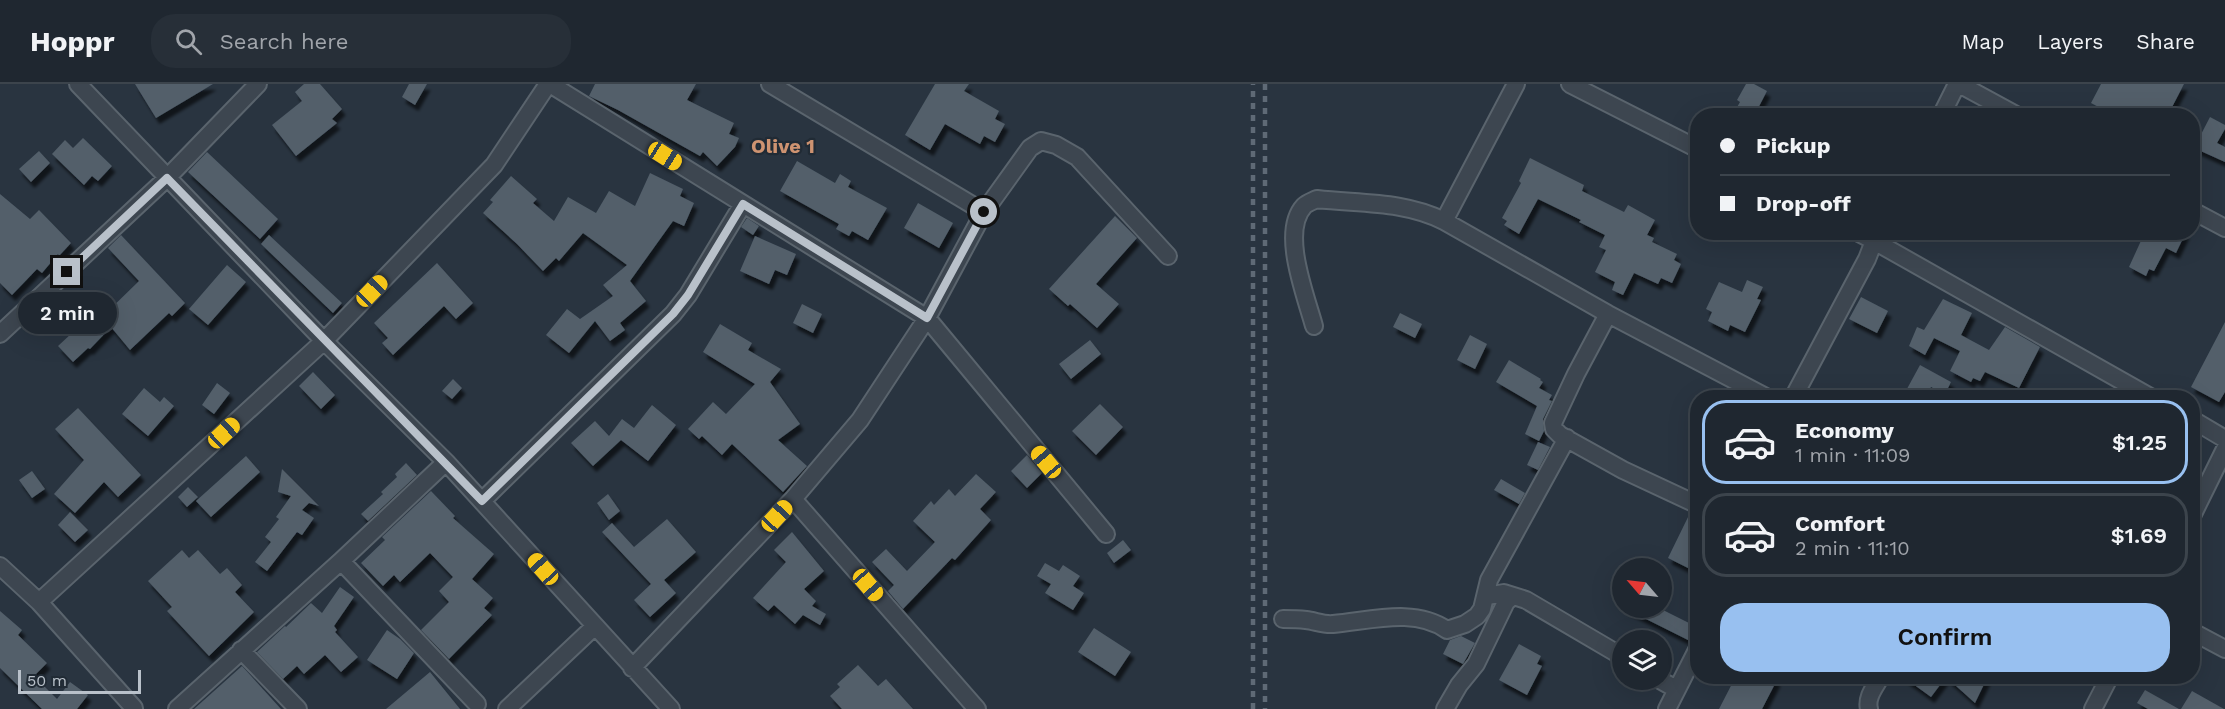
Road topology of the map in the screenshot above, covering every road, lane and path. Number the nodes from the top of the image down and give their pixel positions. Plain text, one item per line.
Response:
1 (78, 84) edge
2 (258, 84) edge
3 (549, 84) edge
4 (770, 84) edge
5 (1516, 84) edge
6 (1570, 84) edge
7 (1958, 84) edge
8 (1945, 108) edge
9 (2003, 108) edge
10 (1690, 145) edge
11 (167, 178) junction
12 (743, 204) junction
13 (984, 212) junction
14 (2200, 215) edge
15 (1444, 221) junction
16 (2225, 228) edge
17 (1875, 240) edge
18 (1881, 240) edge
19 (1168, 256) dead end
20 (1608, 314) junction
21 (927, 318) junction
22 (1314, 326) dead end
23 (0, 334) edge
24 (324, 341) junction
25 (1753, 390) edge
26 (1797, 390) edge
27 (2138, 390) edge
28 (2200, 424) edge
29 (1567, 438) junction
30 (2225, 439) edge
31 (2225, 449) edge
32 (446, 462) junction
33 (793, 499) junction
34 (2200, 500) edge
35 (482, 501) junction
36 (1690, 502) edge
37 (1106, 534) dead end
38 (341, 561) junction
39 (0, 566) edge
40 (1486, 596) junction
41 (1513, 596) junction
42 (39, 602) junction
43 (1282, 619) dead end
44 (595, 626) junction
45 (2200, 636) edge
46 (2225, 649) edge
47 (241, 650) junction
48 (1612, 651) edge
49 (1690, 663) edge
50 (632, 668) junction
51 (1876, 684) edge
52 (2106, 684) edge
53 (1672, 687) edge
54 (1676, 689) junction
55 (477, 704) dead end
56 (134, 708) edge
57 (177, 709) edge
58 (298, 709) edge
59 (507, 709) edge
60 (671, 709) edge
61 (977, 709) edge
62 (1445, 709) edge
63 (1667, 709) edge
64 (1869, 709) edge
65 (2093, 709) edge

1 - 11 street
2 - 11 street
3 - 12 street
3 - 24 street
4 - 13 street
5 - 15 street
6 - 10 street
7 - 8 street
7 - 9 street
11 - 23 street
11 - 24 street
12 - 21 street
12 - 35 street
13 - 19 street
13 - 21 street
14 - 16 street
15 - 20 street
15 - 22 street
17 - 26 street
18 - 27 street
20 - 25 street
20 - 29 street
21 - 33 street
21 - 37 street
24 - 32 street
24 - 42 street
28 - 30 street
29 - 36 street
29 - 40 street
31 - 34 street
32 - 35 street
32 - 38 street
33 - 50 street
33 - 61 street
35 - 44 street
38 - 47 street
38 - 55 street
39 - 42 street
40 - 41 street
40 - 43 street
41 - 48 street
41 - 62 street
42 - 56 street
44 - 50 street
44 - 59 street
45 - 46 street
47 - 57 street
47 - 58 street
49 - 54 street
50 - 60 street
51 - 64 street
52 - 65 street
53 - 54 street
54 - 63 street

